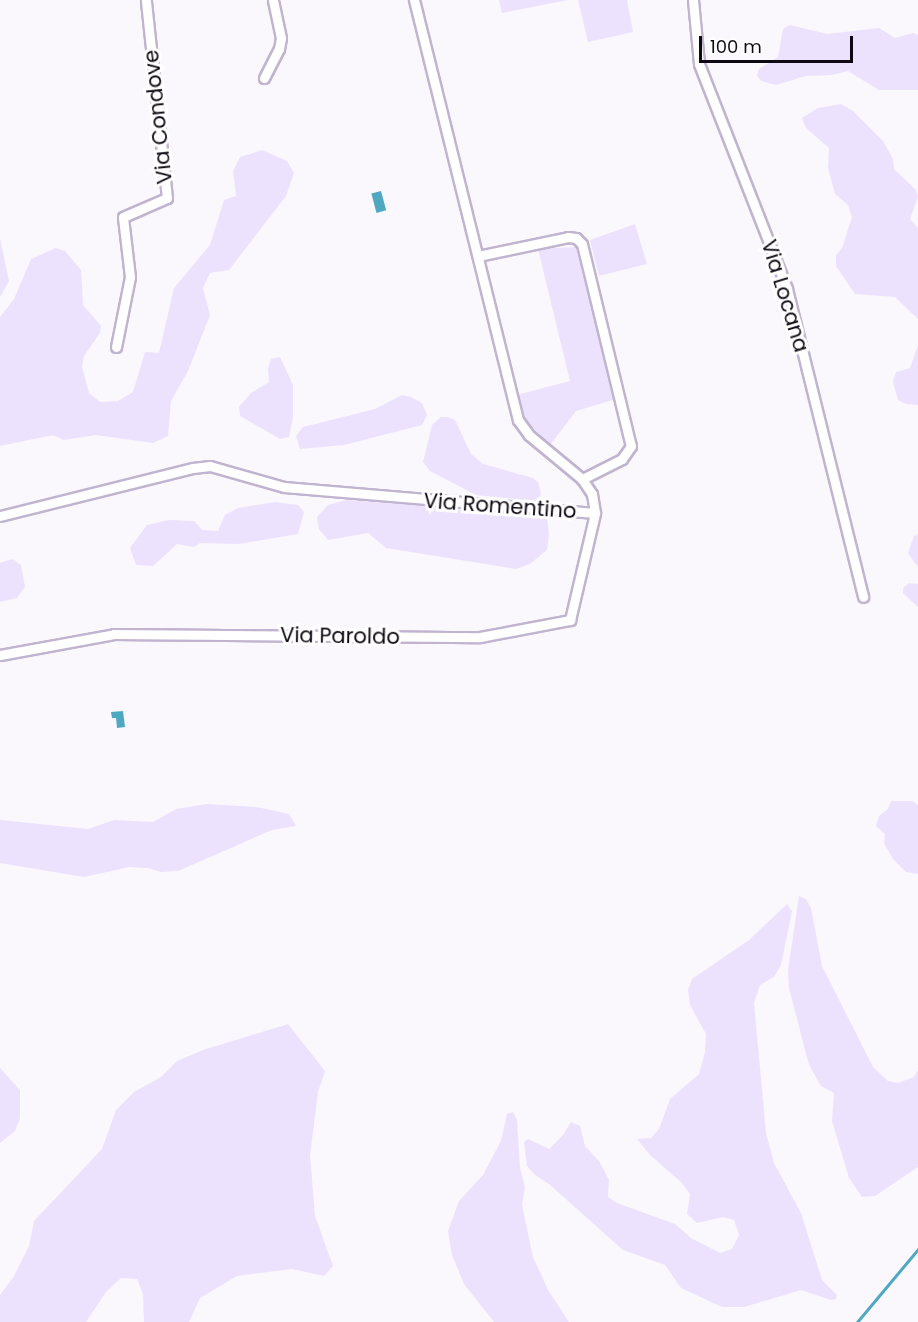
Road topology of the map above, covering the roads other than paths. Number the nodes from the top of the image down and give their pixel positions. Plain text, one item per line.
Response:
1 (146, 0) edge
2 (273, 0) edge
3 (414, 0) edge
4 (693, 0) edge
5 (264, 78) dead end
6 (478, 256) junction
7 (116, 347) dead end
8 (582, 479) junction
9 (596, 513) junction
10 (0, 516) edge
11 (863, 597) dead end
12 (0, 655) edge

1 - 7 street, Via Condove
2 - 5 street
3 - 6 street, Via Romentino
4 - 11 street, Via Locana
6 - 8 street, Via Romentino
6 - 8 street
8 - 9 street, Via Romentino
9 - 10 street, Via Romentino
9 - 12 street, Via Paroldo

